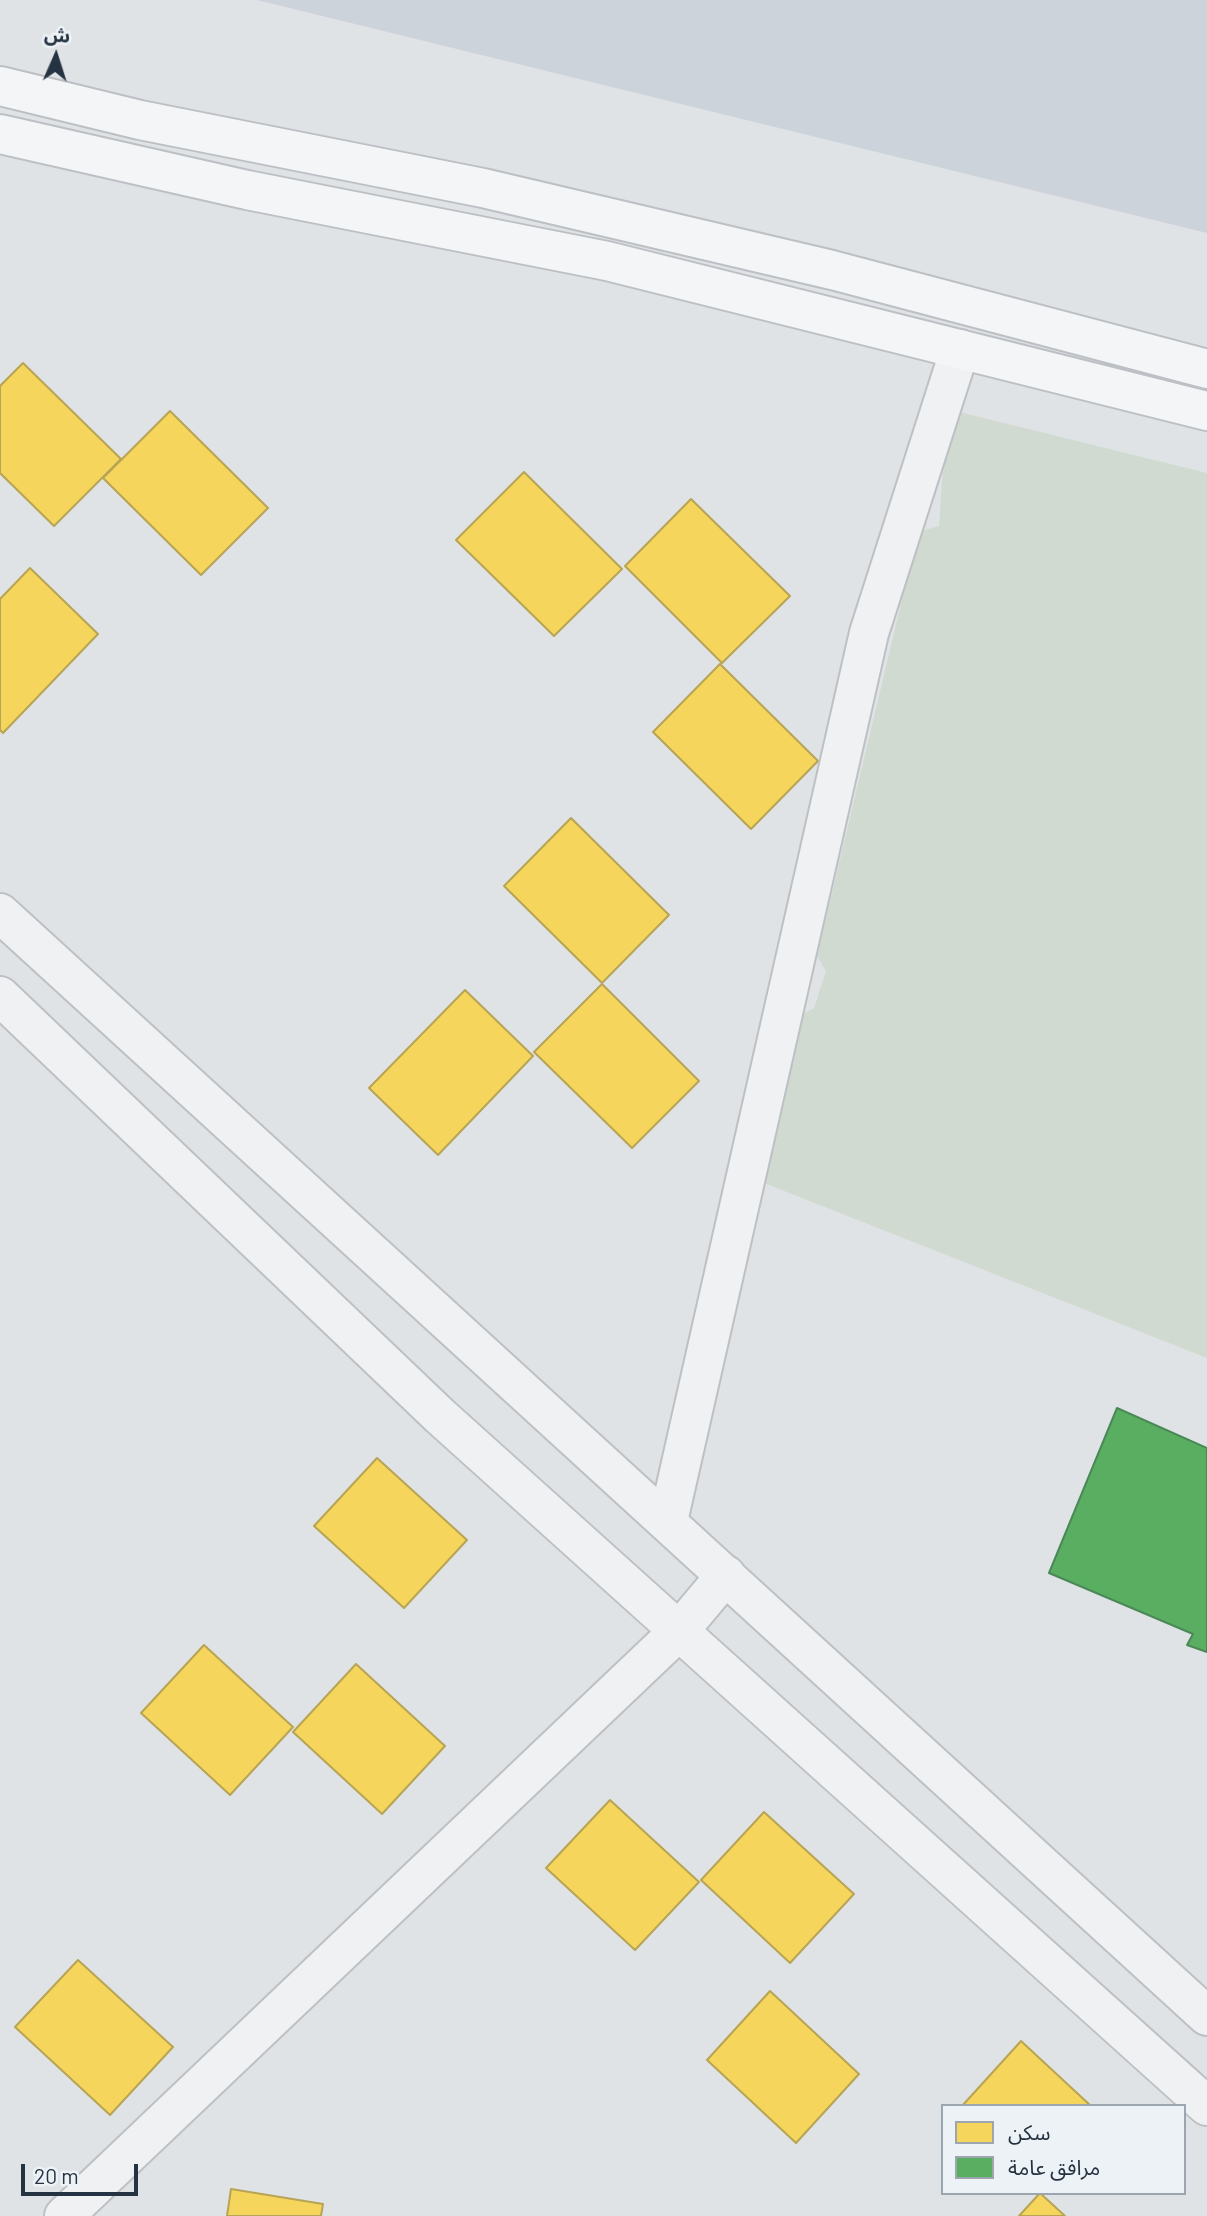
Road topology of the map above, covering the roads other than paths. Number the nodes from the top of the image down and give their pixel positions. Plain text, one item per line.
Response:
1 (0, 86) edge
2 (0, 134) edge
3 (960, 349) junction
4 (1207, 369) edge
5 (1207, 411) edge
6 (7, 929) edge
7 (0, 996) edge
8 (668, 1521) junction
9 (726, 1575) junction
10 (678, 1631) junction
11 (1207, 2016) edge
12 (1207, 2106) edge
13 (64, 2216) edge

1 - 4 main road
2 - 3 main road
3 - 5 main road
3 - 8 street
6 - 8 street
7 - 10 street
8 - 9 street
9 - 10 street
9 - 11 street
10 - 12 street
10 - 13 street

